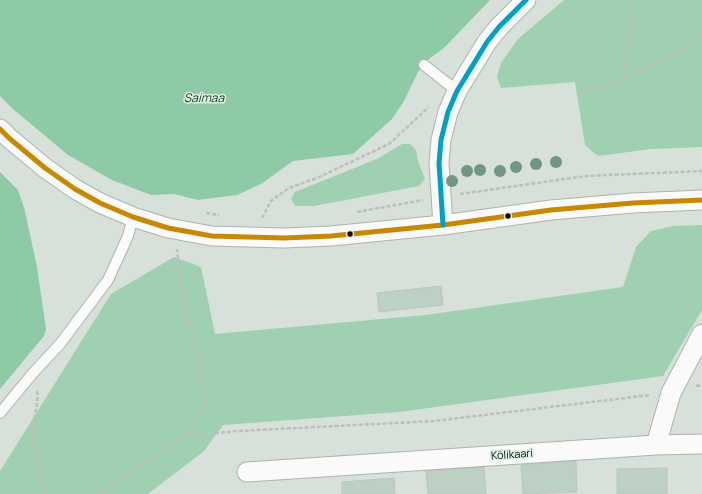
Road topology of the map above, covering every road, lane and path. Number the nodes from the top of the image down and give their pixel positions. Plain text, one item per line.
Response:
1 (526, 0) edge
2 (633, 0) edge
3 (702, 36) edge
4 (424, 65) dead end
5 (624, 78) junction
6 (452, 87) junction
7 (579, 93) dead end
8 (0, 129) edge
9 (702, 171) edge
10 (459, 194) dead end
11 (430, 199) dead end
12 (702, 200) edge
13 (204, 213) dead end
14 (356, 213) dead end
15 (226, 216) dead end
16 (133, 217) junction
17 (269, 218) dead end
18 (443, 225) junction
19 (177, 247) dead end
20 (702, 334) edge
21 (33, 373) junction
22 (702, 385) edge
23 (671, 393) junction
24 (0, 413) edge
25 (185, 436) junction
26 (702, 444) edge
27 (656, 445) junction
28 (248, 472) dead end
29 (46, 494) edge
30 (102, 494) edge

1 - 6 street
2 - 5 path
3 - 5 path
4 - 6 lane
5 - 7 path
6 - 17 path
6 - 18 street
8 - 16 street
9 - 10 path
11 - 14 path
12 - 18 street
13 - 15 path
16 - 18 street
16 - 21 lane
19 - 25 path
20 - 23 street
21 - 24 lane
21 - 29 path
22 - 23 path
23 - 25 path
23 - 27 street
25 - 30 path
26 - 27 street, Kölikaari
27 - 28 street, Kölikaari

